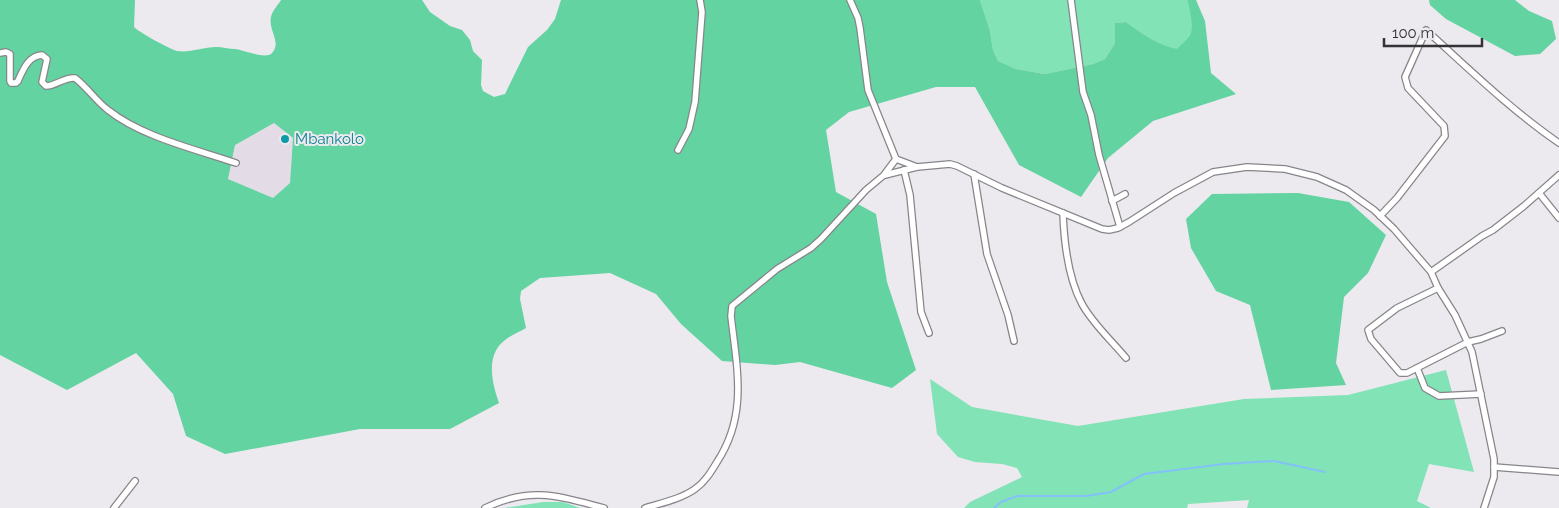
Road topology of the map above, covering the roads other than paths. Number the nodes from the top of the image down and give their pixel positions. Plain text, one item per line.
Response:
1 (700, 0) edge
2 (850, 0) edge
3 (1071, 0) edge
4 (0, 53) edge
5 (1559, 143) edge
6 (678, 150) dead end
7 (896, 159) junction
8 (236, 163) dead end
9 (917, 167) junction
10 (904, 170) junction
11 (974, 174) junction
12 (884, 175) junction
13 (1559, 175) edge
14 (1539, 193) junction
15 (1124, 194) dead end
16 (1112, 201) junction
17 (1063, 213) junction
18 (1380, 216) junction
19 (1559, 218) edge
20 (1120, 227) junction
21 (1431, 272) junction
22 (1438, 288) junction
23 (1502, 331) dead end
24 (929, 333) dead end
25 (1014, 341) dead end
26 (1468, 342) junction
27 (1126, 358) dead end
28 (1417, 368) junction
29 (1481, 394) junction
30 (1494, 467) junction
31 (1559, 472) edge
32 (135, 481) dead end
33 (114, 508) edge
34 (485, 508) edge
35 (604, 508) edge
36 (645, 508) edge
37 (1484, 508) edge

1 - 6 street
2 - 7 street
3 - 16 street
4 - 8 street
5 - 18 street
7 - 9 street
7 - 12 street
9 - 10 street
9 - 11 street
10 - 12 street
10 - 24 street
11 - 17 street
11 - 25 street
12 - 36 street
13 - 14 street
14 - 19 street
14 - 21 street
15 - 16 street
16 - 20 street
17 - 20 street
17 - 27 street
18 - 20 street
18 - 21 street
21 - 22 street
22 - 26 street
22 - 28 street
23 - 26 street
26 - 28 street
26 - 29 street
28 - 29 street
29 - 30 street
30 - 31 street
30 - 37 street
32 - 33 street
34 - 35 street

